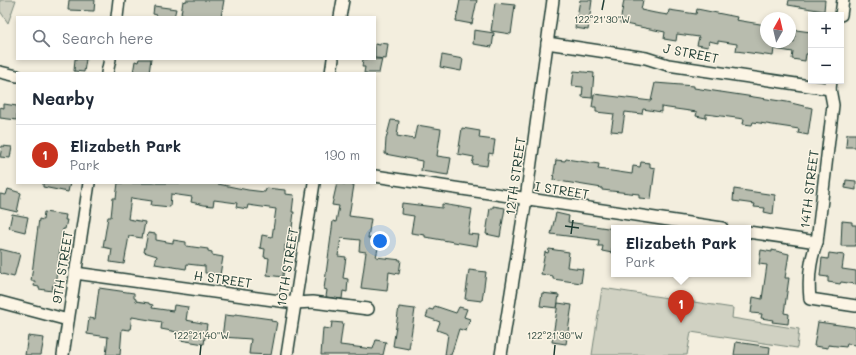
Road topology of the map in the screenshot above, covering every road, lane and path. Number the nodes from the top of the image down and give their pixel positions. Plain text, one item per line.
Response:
1 (119, 0) edge
2 (343, 0) edge
3 (553, 0) edge
4 (843, 0) edge
5 (841, 12) edge
6 (117, 16) edge
7 (340, 16) edge
8 (547, 43) junction
9 (110, 60) edge
10 (333, 60) edge
11 (0, 72) edge
12 (107, 72) edge
13 (331, 72) edge
14 (16, 76) edge
15 (830, 85) edge
16 (376, 176) edge
17 (90, 184) edge
18 (314, 184) edge
19 (526, 199) junction
20 (702, 225) edge
21 (751, 232) edge
22 (817, 242) junction
23 (75, 273) junction
24 (0, 302) edge
25 (295, 303) junction
26 (856, 306) edge
27 (368, 309) dead end
28 (68, 320) junction
29 (63, 355) edge
30 (286, 355) edge
31 (501, 355) edge

1 - 6 street
2 - 7 street
3 - 8 street, 12TH STREET
4 - 5 street
8 - 15 street, J STREET
8 - 19 street, 12TH STREET
9 - 12 street
10 - 13 street
11 - 14 street
15 - 22 street, 14TH STREET
16 - 19 street, I STREET
17 - 23 street, 9TH STREET
18 - 25 street, 10TH STREET
19 - 20 street, I STREET
19 - 31 street, 12TH STREET
21 - 22 street
22 - 26 street, 14TH STREET
23 - 25 street, H STREET
23 - 28 street, 9TH STREET
24 - 28 street
25 - 27 street, H STREET
25 - 30 street, 10TH STREET
28 - 29 street, 9TH STREET

